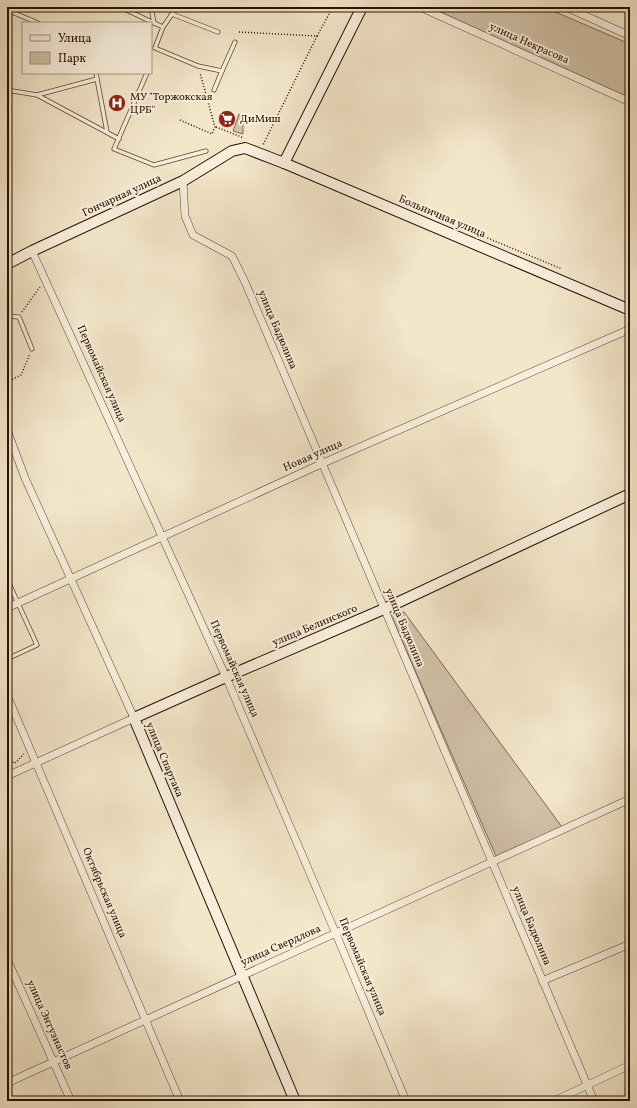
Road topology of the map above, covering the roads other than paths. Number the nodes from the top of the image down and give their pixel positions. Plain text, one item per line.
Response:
1 (120, 7) edge
2 (152, 7) edge
3 (175, 7) edge
4 (362, 7) edge
5 (420, 7) edge
6 (566, 7) edge
7 (7, 10) edge
8 (172, 14) junction
9 (36, 22) edge
10 (152, 22) edge
11 (154, 23) joint
12 (163, 27) junction
13 (218, 32) dead end
14 (629, 34) edge
15 (234, 42) dead end
16 (222, 71) junction
17 (96, 74) edge
18 (146, 74) edge
19 (97, 79) junction
20 (7, 90) edge
21 (214, 90) dead end
22 (37, 95) junction
23 (630, 102) edge
24 (107, 132) junction
25 (119, 139) junction
26 (246, 144) joint
27 (206, 151) dead end
28 (284, 163) junction
29 (183, 181) junction
30 (32, 251) junction
31 (7, 264) edge
32 (630, 310) edge
33 (7, 316) edge
34 (630, 328) edge
35 (32, 349) road end
36 (7, 430) edge
37 (321, 464) junction
38 (630, 494) edge
39 (163, 537) junction
40 (7, 579) edge
41 (70, 579) junction
42 (18, 603) junction
43 (7, 608) edge
44 (384, 609) junction
45 (7, 659) edge
46 (226, 677) junction
47 (7, 695) edge
48 (134, 718) junction
49 (36, 763) junction
50 (7, 776) edge
51 (630, 799) edge
52 (493, 862) junction
53 (336, 934) junction
54 (630, 944) edge
55 (7, 959) edge
56 (242, 976) junction
57 (542, 981) junction
58 (146, 1020) junction
59 (54, 1062) junction
60 (630, 1065) edge
61 (7, 1083) edge
62 (587, 1085) junction
63 (71, 1101) edge
64 (180, 1101) edge
65 (295, 1101) edge
66 (406, 1101) edge
67 (554, 1101) edge
68 (594, 1101) edge

1 - 10 lane
2 - 11 lane
3 - 8 lane
4 - 28 street
5 - 23 street, улица Некрасова
6 - 14 street
7 - 9 lane
8 - 12 lane
8 - 13 lane
11 - 12 lane
12 - 16 lane
15 - 16 lane
16 - 21 lane
17 - 19 lane
18 - 25 lane
19 - 22 lane
19 - 24 lane
20 - 22 lane
22 - 24 lane
24 - 25 lane
25 - 27 lane
26 - 28 street, Больничная улица
26 - 29 street, Гончарная улица
28 - 32 street, Больничная улица
29 - 30 street, Гончарная улица
29 - 37 street, улица Бадюлина
30 - 31 street, Гончарная улица
30 - 39 street, Первомайская улица
33 - 35 lane
34 - 37 street, Новая улица
36 - 41 street, улица Спартака
37 - 39 street, Новая улица
37 - 44 street, улица Бадюлина
38 - 44 street, улица Белинского
39 - 41 street, Новая улица
39 - 46 street, Первомайская улица
40 - 42 lane
41 - 42 street, Новая улица
41 - 48 street, улица Спартака
42 - 43 street, Новая улица
42 - 45 lane
44 - 46 street, улица Белинского
44 - 52 street, улица Бадюлина
46 - 48 street, улица Белинского
46 - 53 street, Первомайская улица
47 - 49 street, Октябрьская улица
48 - 49 street, улица Белинского
48 - 56 street, улица Спартака
49 - 50 street, улица Белинского
49 - 58 street, Октябрьская улица
51 - 52 street, улица Свердлова
52 - 53 street, улица Свердлова
52 - 57 street, улица Бадюлина
53 - 56 street, улица Свердлова
53 - 66 street, Первомайская улица
54 - 57 street
55 - 59 street, улица Энтузиастов
56 - 58 street, улица Свердлова
56 - 65 street, улица Спартака
57 - 62 street, улица Бадюлина
58 - 59 street, улица Свердлова
58 - 64 street, Октябрьская улица
59 - 61 street, улица Свердлова
59 - 63 street, улица Энтузиастов
60 - 62 street
62 - 67 street
62 - 68 street, улица Бадюлина

